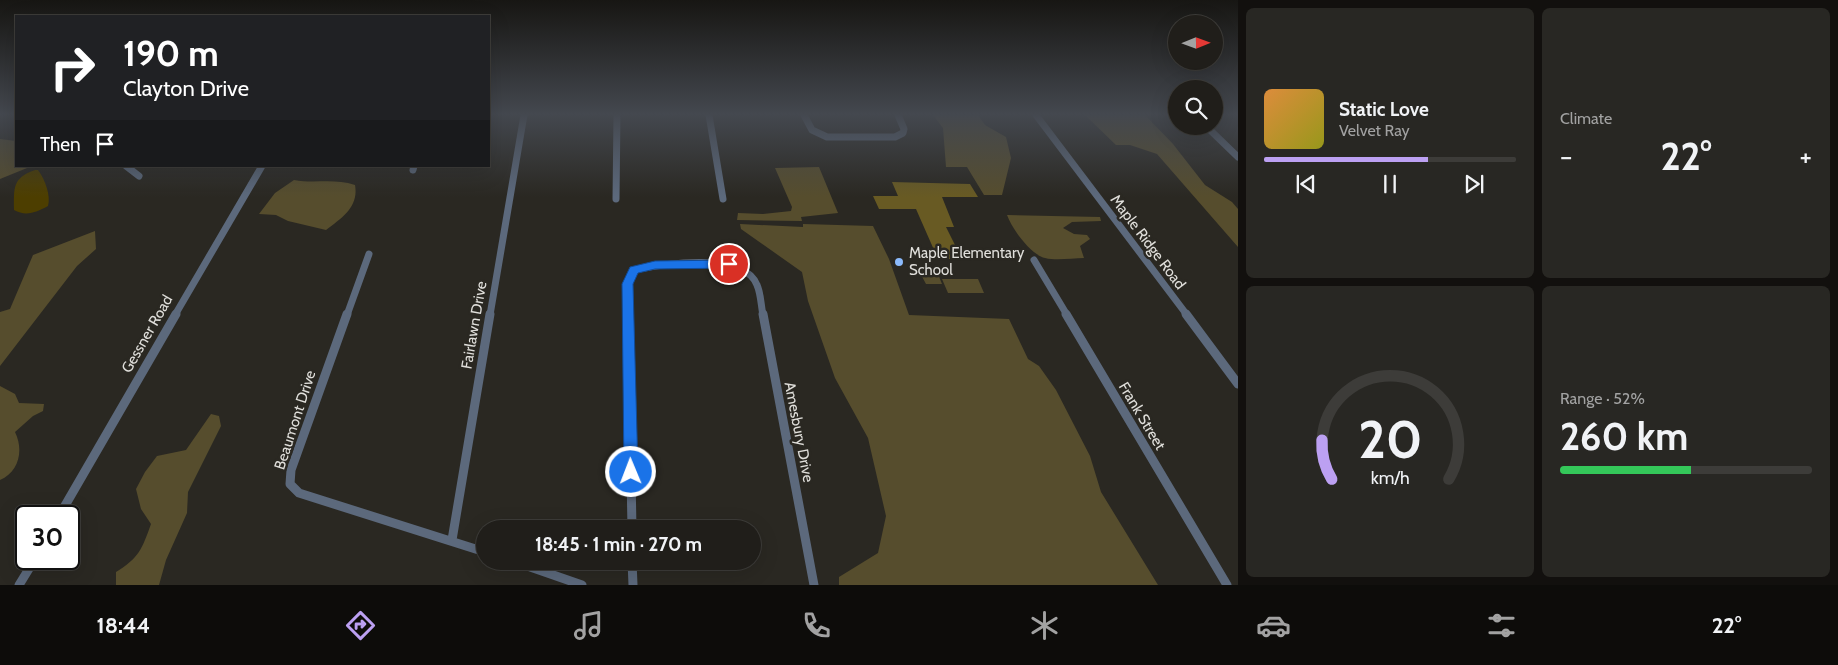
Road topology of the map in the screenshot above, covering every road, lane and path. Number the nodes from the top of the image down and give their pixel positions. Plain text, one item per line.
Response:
1 (519, 142) edge
2 (617, 142) edge
3 (714, 142) edge
4 (1057, 142) edge
5 (1223, 142) edge
6 (1238, 157) edge
7 (127, 167) edge
8 (261, 167) edge
9 (139, 176) dead end
10 (616, 199) dead end
11 (723, 199) dead end
12 (369, 254) dead end
13 (1034, 260) dead end
14 (1238, 384) edge
15 (65, 505) edge
16 (632, 520) edge
17 (452, 540) junction
18 (476, 549) edge
19 (28, 570) edge
20 (539, 570) edge
21 (632, 570) edge
22 (19, 585) edge
23 (582, 585) edge
24 (633, 585) edge
25 (814, 585) edge
26 (1227, 585) edge

1 - 17 street, Fairlawn Drive
2 - 10 street
3 - 11 street
4 - 14 street, Maple Ridge Road
5 - 6 street
7 - 9 street
8 - 15 street, Gessner Road
12 - 17 street, Beaumont Drive
13 - 26 street, Frank Street
16 - 25 street, Amesbury Drive
17 - 18 street, Beaumont Drive
19 - 22 street
20 - 23 street
21 - 24 street

